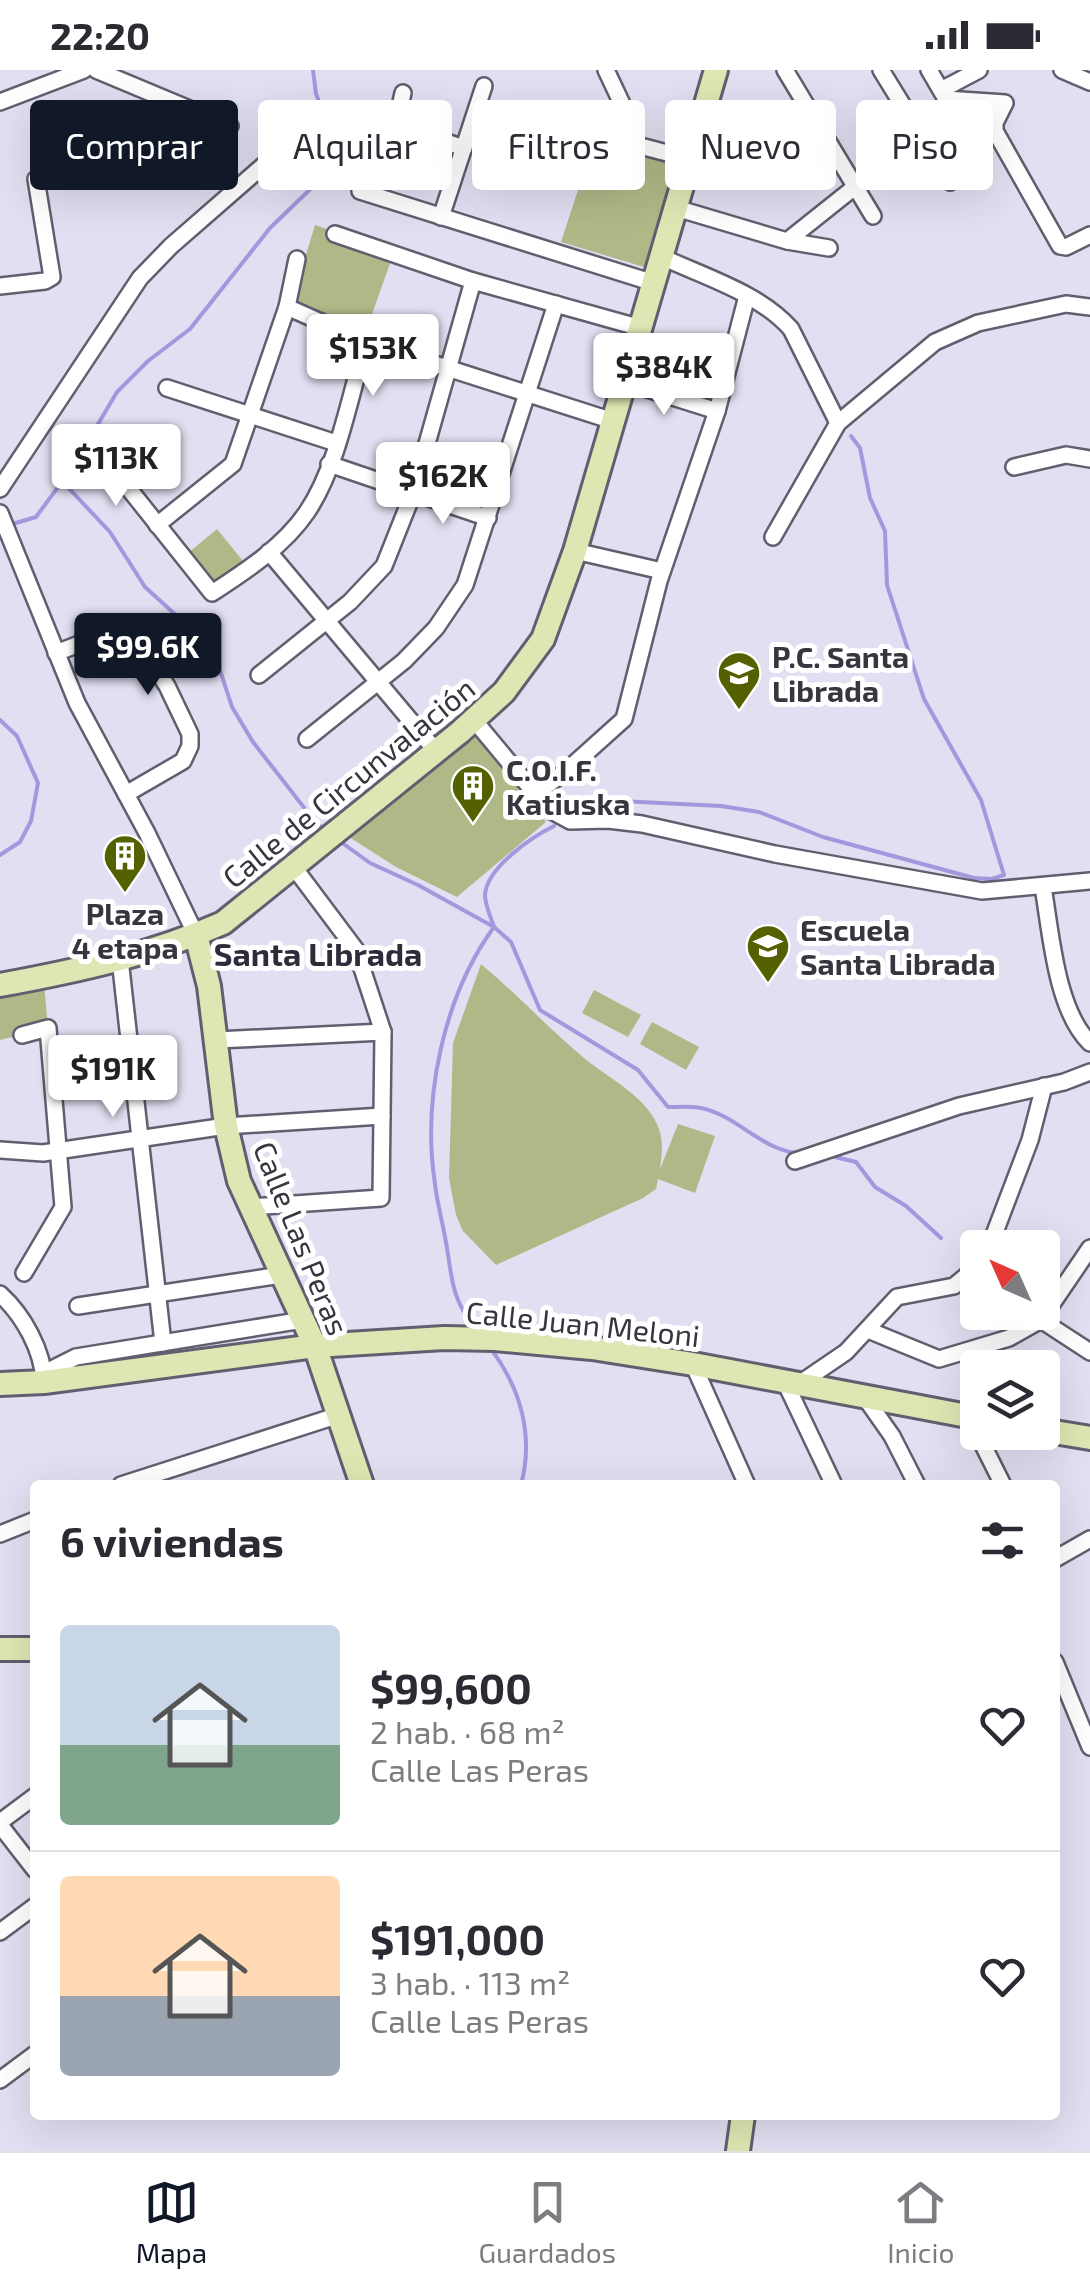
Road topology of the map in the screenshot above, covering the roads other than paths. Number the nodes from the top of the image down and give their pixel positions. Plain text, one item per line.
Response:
1 (82, 70) edge
2 (96, 70) edge
3 (606, 70) edge
4 (716, 70) edge
5 (785, 70) edge
6 (881, 70) edge
7 (930, 70) edge
8 (979, 70) edge
9 (1062, 70) edge
10 (41, 78) edge
11 (1090, 82) edge
12 (484, 86) dead end
13 (941, 90) junction
14 (403, 94) dead end
15 (168, 100) edge
16 (707, 100) edge
17 (899, 100) edge
18 (0, 102) edge
19 (464, 148) junction
20 (665, 152) edge
21 (258, 170) edge
22 (856, 186) joint
23 (38, 190) edge
24 (681, 190) edge
25 (858, 190) edge
26 (360, 192) dead end
27 (676, 208) junction
28 (874, 216) dead end
29 (441, 217) junction
30 (335, 234) dead end
31 (1090, 235) edge
32 (787, 241) junction
33 (829, 248) dead end
34 (662, 257) junction
35 (298, 259) dead end
36 (473, 281) junction
37 (654, 283) junction
38 (0, 286) edge
39 (747, 296) junction
40 (556, 304) junction
41 (287, 307) junction
42 (1090, 307) edge
43 (641, 328) junction
44 (366, 342) junction
45 (449, 367) junction
46 (625, 382) junction
47 (167, 388) dead end
48 (526, 392) junction
49 (717, 411) junction
50 (250, 415) junction
51 (613, 421) junction
52 (838, 423) junction
53 (336, 443) junction
54 (1090, 459) edge
55 (329, 464) junction
56 (110, 466) dead end
57 (1014, 467) dead end
58 (0, 489) edge
59 (413, 493) junction
60 (0, 513) edge
61 (488, 518) junction
62 (157, 524) junction
63 (773, 537) dead end
64 (575, 551) junction
65 (269, 552) junction
66 (662, 571) junction
67 (328, 621) junction
68 (56, 653) junction
69 (259, 675) dead end
70 (379, 683) junction
71 (474, 720) junction
72 (307, 740) dead end
73 (436, 751) junction
74 (126, 794) junction
75 (535, 794) junction
76 (293, 866) junction
77 (1090, 881) edge
78 (1043, 888) junction
79 (196, 934) junction
80 (120, 959) junction
81 (0, 985) edge
82 (383, 1032) junction
83 (22, 1035) dead end
84 (217, 1040) junction
85 (1090, 1043) edge
86 (1090, 1072) edge
87 (1044, 1086) junction
88 (382, 1116) junction
89 (226, 1126) junction
90 (139, 1139) junction
91 (0, 1150) edge
92 (59, 1151) junction
93 (799, 1159) dead end
94 (251, 1207) junction
95 (996, 1230) edge
96 (1090, 1248) edge
97 (24, 1274) dead end
98 (281, 1276) junction
99 (960, 1281) edge
100 (1060, 1292) edge
101 (0, 1294) edge
102 (157, 1294) junction
103 (78, 1306) dead end
104 (303, 1320) junction
105 (868, 1330) junction
106 (1023, 1330) edge
107 (1056, 1330) edge
108 (164, 1343) junction
109 (314, 1346) junction
110 (1090, 1352) edge
111 (694, 1364) junction
112 (44, 1378) junction
113 (792, 1383) junction
114 (0, 1384) edge
115 (866, 1399) junction
116 (339, 1415) junction
117 (960, 1415) edge
118 (1060, 1433) edge
119 (1090, 1438) edge
120 (985, 1450) edge
121 (147, 1480) edge
122 (360, 1480) edge
123 (745, 1480) edge
124 (832, 1480) edge
125 (914, 1480) edge
126 (1000, 1480) edge
127 (30, 1522) edge
128 (0, 1534) edge
129 (1089, 1542) edge
130 (1060, 1556) edge
131 (0, 1649) edge
132 (30, 1649) edge
133 (1060, 1674) edge
134 (1090, 1747) edge
135 (30, 1800) edge
136 (0, 1824) edge
137 (30, 1863) edge
138 (30, 1910) edge
139 (0, 1932) edge
140 (30, 2058) edge
141 (0, 2080) edge
142 (742, 2120) edge
143 (738, 2151) edge

1 - 10 street
2 - 15 street
3 - 20 street
4 - 16 street, Calle de Circunvalación
5 - 22 street
6 - 17 street
7 - 13 street
8 - 13 street
9 - 11 street
10 - 18 street
12 - 19 street
13 - 31 street
14 - 19 street
19 - 29 street
21 - 58 street
22 - 32 street
23 - 38 street
24 - 27 street, Calle de Circunvalación
25 - 28 street
26 - 29 street
27 - 32 street
27 - 34 street, Calle de Circunvalación
29 - 37 street
30 - 36 street
32 - 33 street
34 - 37 street, Calle de Circunvalación
34 - 39 street
35 - 41 street
36 - 40 street
36 - 45 street
37 - 43 street, Calle de Circunvalación
39 - 49 street
39 - 52 street
40 - 43 street
40 - 48 street
41 - 44 street
41 - 50 street
42 - 52 street
43 - 46 street, Calle de Circunvalación
44 - 45 street
44 - 53 street
45 - 48 street
45 - 59 street
46 - 49 street
46 - 51 street, Calle de Circunvalación
47 - 50 street
48 - 51 street
48 - 61 street
49 - 66 street
50 - 53 street
50 - 62 street
51 - 64 street, Calle de Circunvalación
52 - 63 street
53 - 55 street
54 - 57 street
55 - 59 street
55 - 65 street
56 - 62 street
59 - 61 street
59 - 67 street
60 - 68 street, Calle Las Peras
61 - 70 street
62 - 65 street
64 - 66 street
64 - 71 street, Calle de Circunvalación
65 - 67 street
66 - 75 street
67 - 69 street
67 - 70 street
68 - 74 street, Calle Las Peras
68 - 74 street
70 - 72 street
70 - 73 street
71 - 73 street, Calle de Circunvalación
71 - 75 street
73 - 76 street, Calle de Circunvalación
74 - 79 street, Calle Las Peras
75 - 78 street
76 - 79 street, Calle de Circunvalación
76 - 82 street
77 - 78 street
78 - 85 street
79 - 80 street, Calle de Circunvalación
79 - 84 street, Calle Las Peras
80 - 81 street, Calle de Circunvalación
80 - 90 street
82 - 84 street
82 - 88 street
83 - 92 street
84 - 89 street, Calle Las Peras
86 - 87 street
87 - 93 street
87 - 95 street
88 - 89 street
88 - 94 street
89 - 90 street
89 - 94 street, Calle Las Peras
90 - 92 street
90 - 102 street
91 - 92 street
92 - 97 street
94 - 98 street, Calle Las Peras
96 - 100 street
98 - 102 street
98 - 104 street, Calle Las Peras
99 - 105 street
101 - 112 street
102 - 103 street
102 - 108 street
104 - 108 street
104 - 109 street, Calle Las Peras
105 - 106 street
105 - 113 street
107 - 110 street
108 - 112 street
109 - 111 street, Calle Juan Meloni
109 - 112 street, Calle Juan Meloni
109 - 116 street, Calle Las Peras
111 - 113 street, Calle Juan Meloni
111 - 123 street
112 - 114 street, Calle Juan Meloni
113 - 115 street, Calle Juan Meloni
113 - 124 street
115 - 117 street, Calle Juan Meloni
115 - 125 street
116 - 121 street
116 - 122 street, Calle Las Peras
118 - 119 street
120 - 126 street
127 - 128 street
129 - 130 street
131 - 132 street
133 - 134 street
135 - 136 street
136 - 137 street
138 - 139 street
140 - 141 street
142 - 143 street

